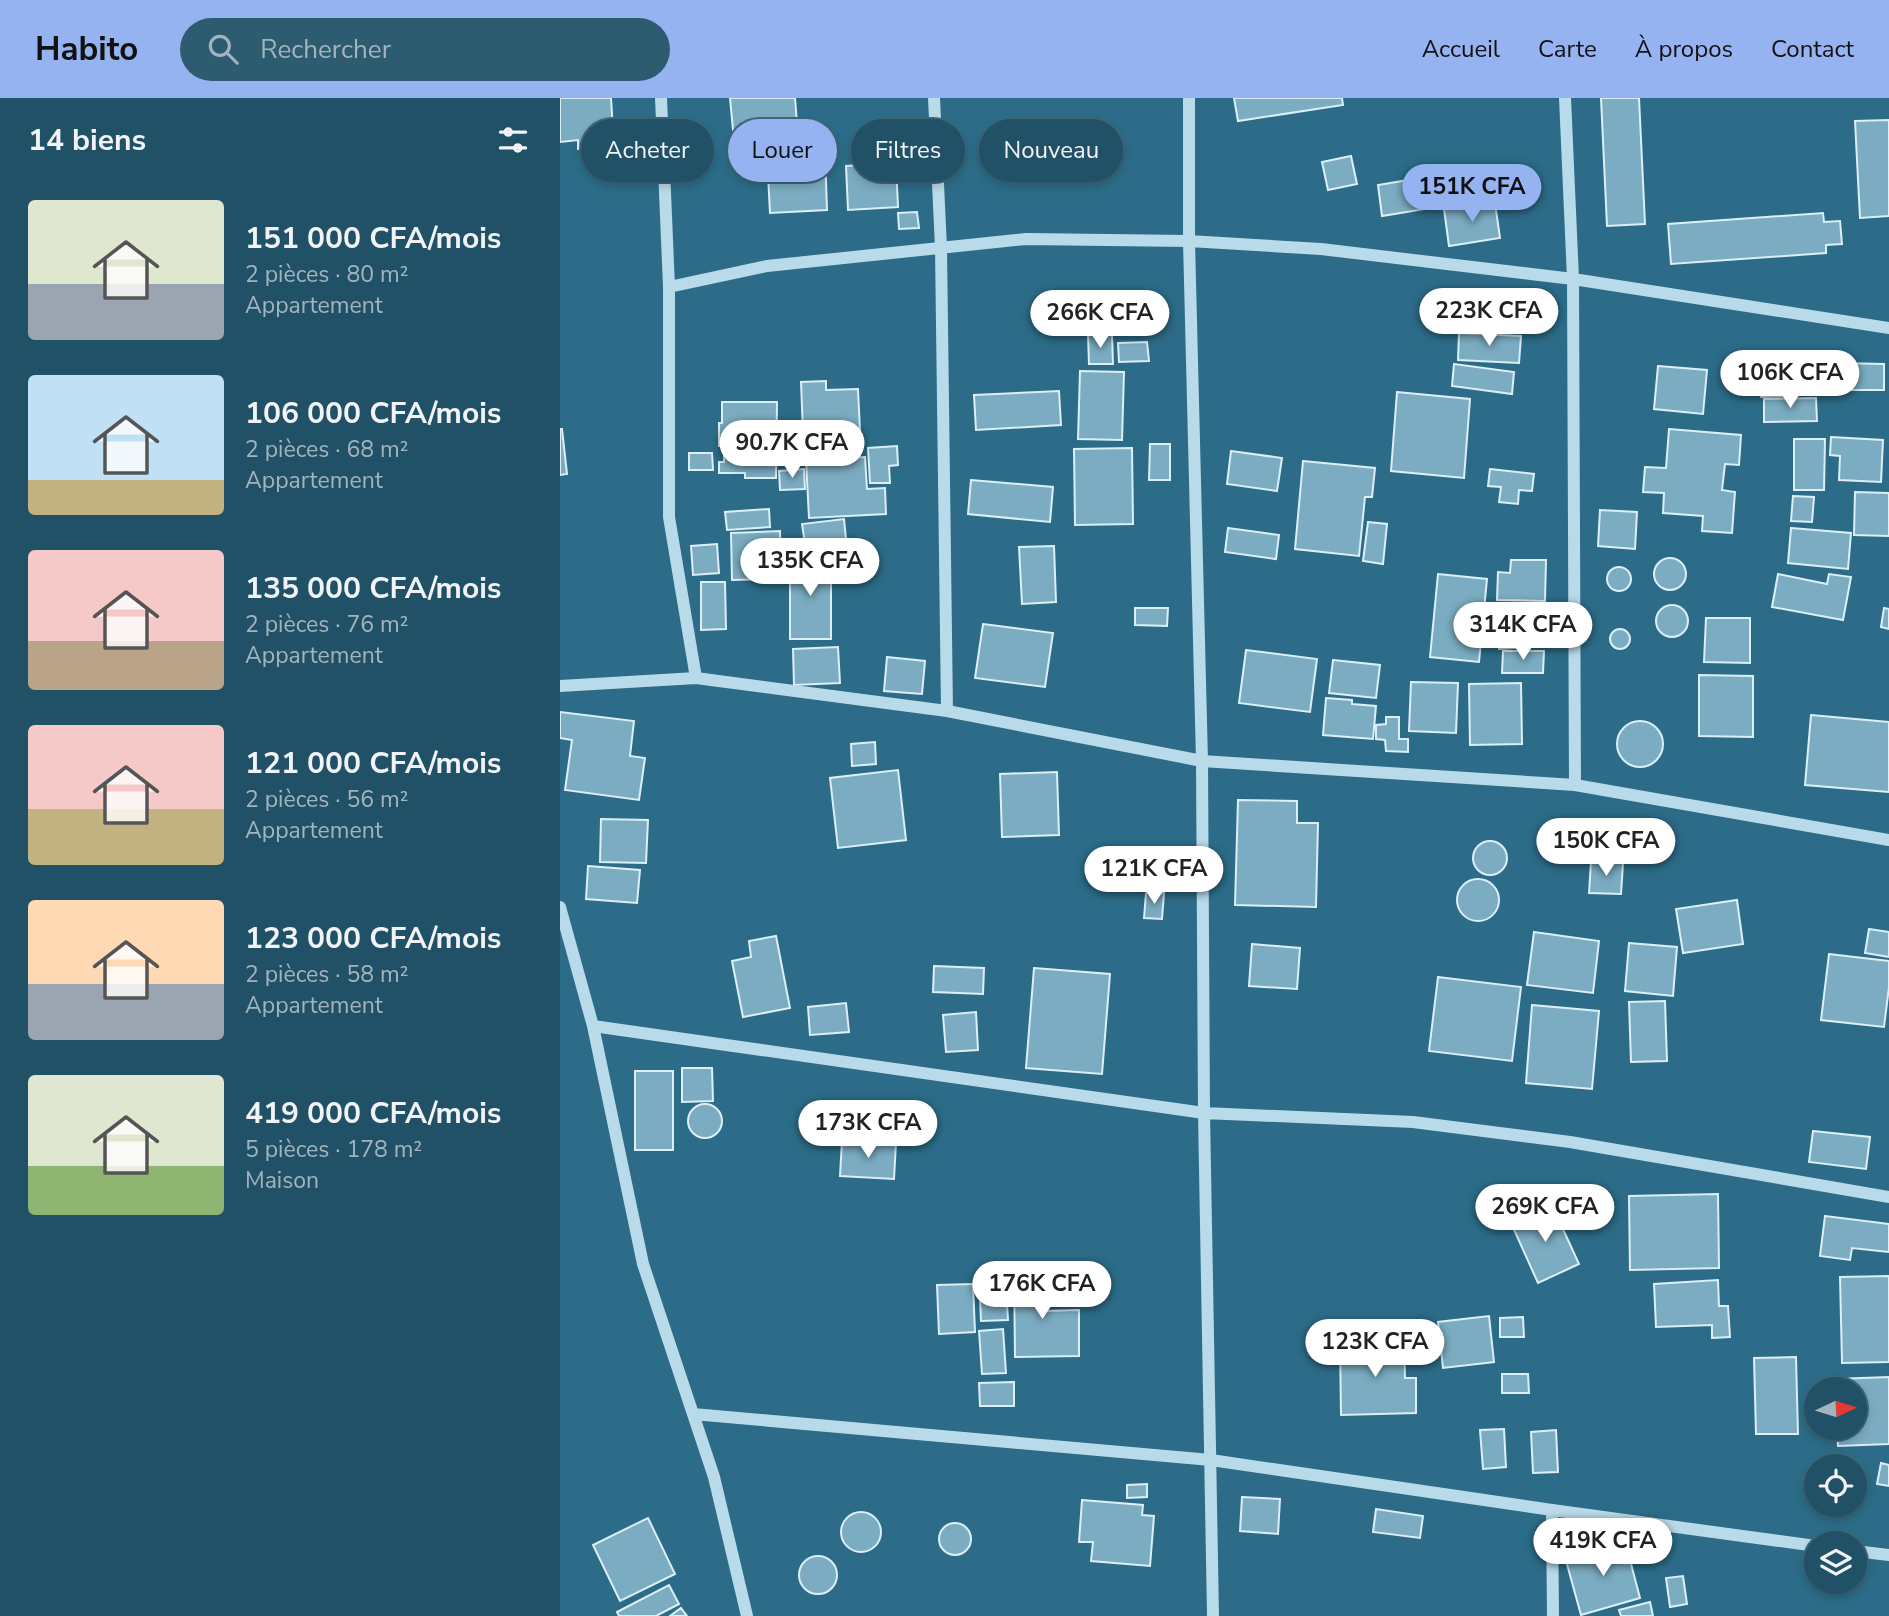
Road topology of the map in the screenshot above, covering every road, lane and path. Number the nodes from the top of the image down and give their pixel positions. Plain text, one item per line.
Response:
1 (661, 98) edge
2 (934, 98) edge
3 (1189, 98) edge
4 (1565, 98) edge
5 (1189, 241) junction
6 (942, 248) junction
7 (1573, 279) junction
8 (669, 287) junction
9 (1889, 328) edge
10 (696, 678) junction
11 (560, 687) edge
12 (947, 711) junction
13 (1202, 761) junction
14 (1575, 785) junction
15 (1889, 840) edge
16 (560, 907) edge
17 (593, 1026) junction
18 (1204, 1113) junction
19 (1889, 1197) edge
20 (693, 1414) junction
21 (1211, 1460) junction
22 (1552, 1510) junction
23 (1804, 1544) edge
24 (1867, 1552) edge
25 (1889, 1555) edge
26 (747, 1616) edge
27 (1213, 1616) edge
28 (1553, 1616) edge

1 - 8 street
2 - 6 street
3 - 5 street
4 - 7 street
5 - 6 street
5 - 7 street
5 - 13 street
6 - 8 street
6 - 12 street
7 - 9 street
7 - 14 street
8 - 10 street
10 - 11 street
10 - 12 street
12 - 13 street
13 - 14 street
13 - 18 street
14 - 15 street
16 - 17 street
17 - 18 street
17 - 20 street
18 - 19 street
18 - 21 street
20 - 21 street
20 - 26 street
21 - 22 street
21 - 27 street
22 - 23 street
22 - 28 street
24 - 25 street

